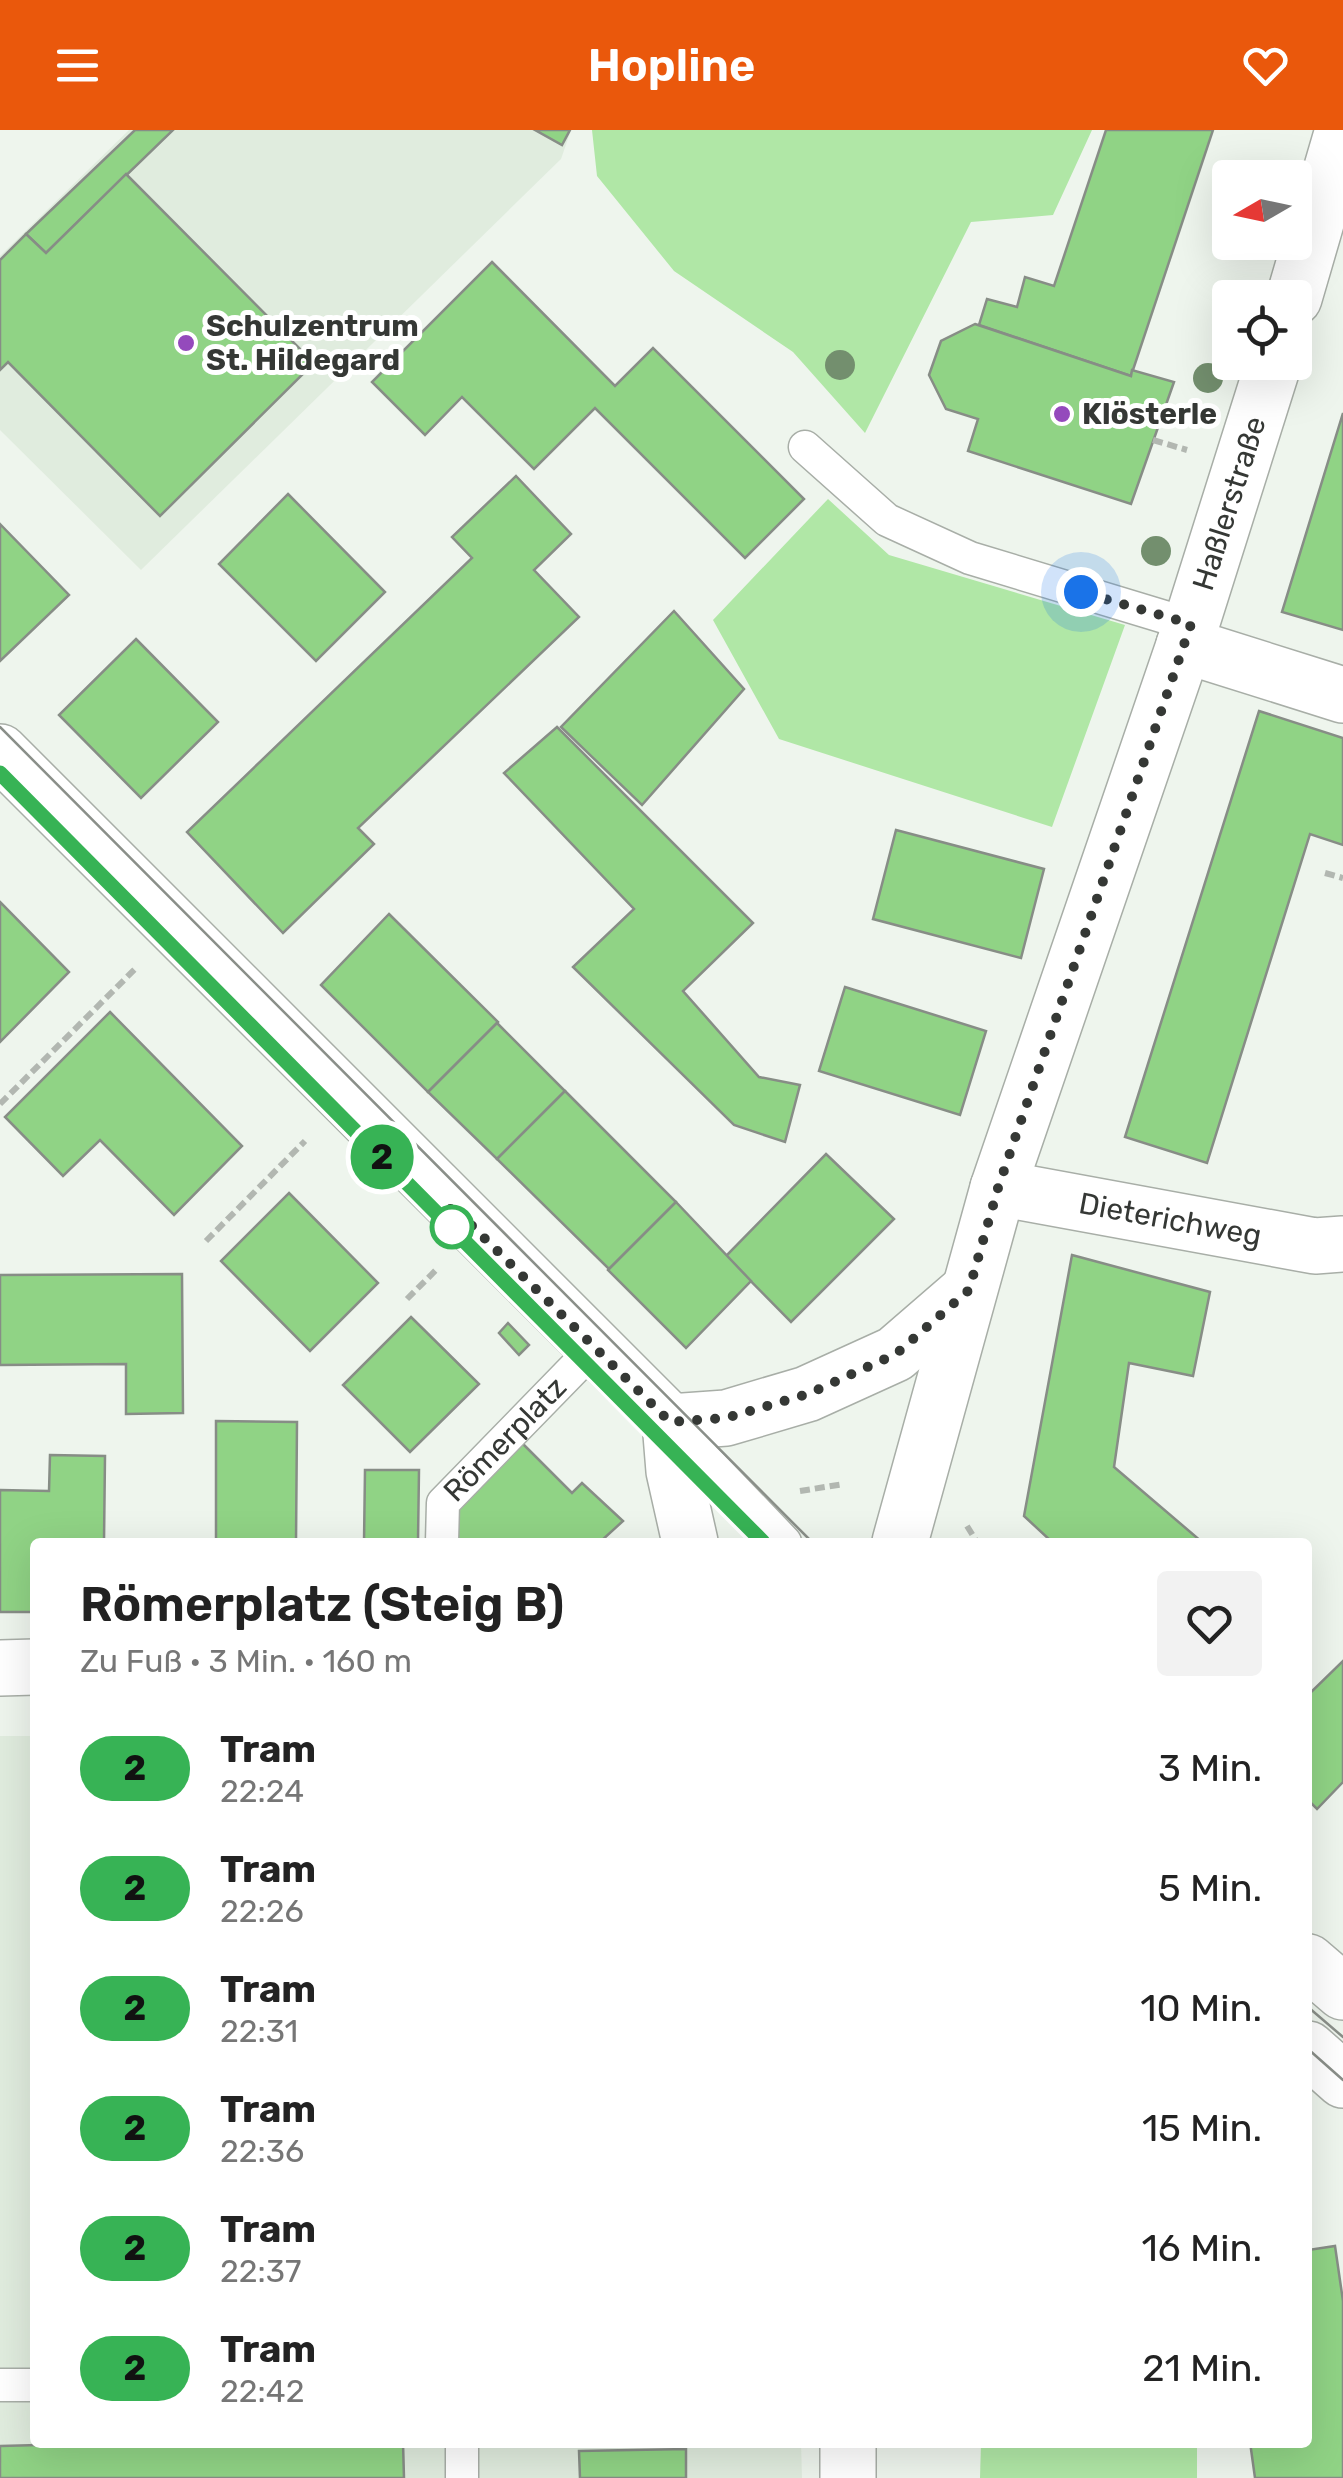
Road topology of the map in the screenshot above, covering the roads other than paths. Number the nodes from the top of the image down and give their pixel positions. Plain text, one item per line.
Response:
1 (1343, 130) edge
2 (1299, 280) edge
3 (1268, 380) edge
4 (805, 447) dead end
5 (1188, 635) junction
6 (1343, 694) edge
7 (0, 752) edge
8 (998, 1188) junction
9 (1343, 1244) edge
10 (969, 1290) junction
11 (594, 1348) junction
12 (672, 1446) junction
13 (905, 1522) edge
14 (442, 1538) edge
15 (655, 1538) edge
16 (689, 1538) edge
17 (781, 1538) edge
18 (30, 1667) edge
19 (0, 1668) edge
20 (1312, 2053) edge
21 (1343, 2080) edge
22 (0, 2385) edge
23 (30, 2385) edge
24 (462, 2448) edge
25 (848, 2448) edge
26 (462, 2478) edge
27 (848, 2478) edge

1 - 2 street
3 - 5 street, Haßlerstraße
4 - 5 lane
5 - 6 street
5 - 8 street, Haßlerstraße
7 - 11 street
8 - 9 street, Dieterichweg
8 - 10 street, Haßlerstraße
10 - 12 street
10 - 13 street, Haßlerstraße
11 - 12 street
11 - 14 lane, Römerplatz
12 - 15 street
12 - 16 street
12 - 17 lane
18 - 19 street
20 - 21 street
22 - 23 lane
24 - 26 lane
25 - 27 street

